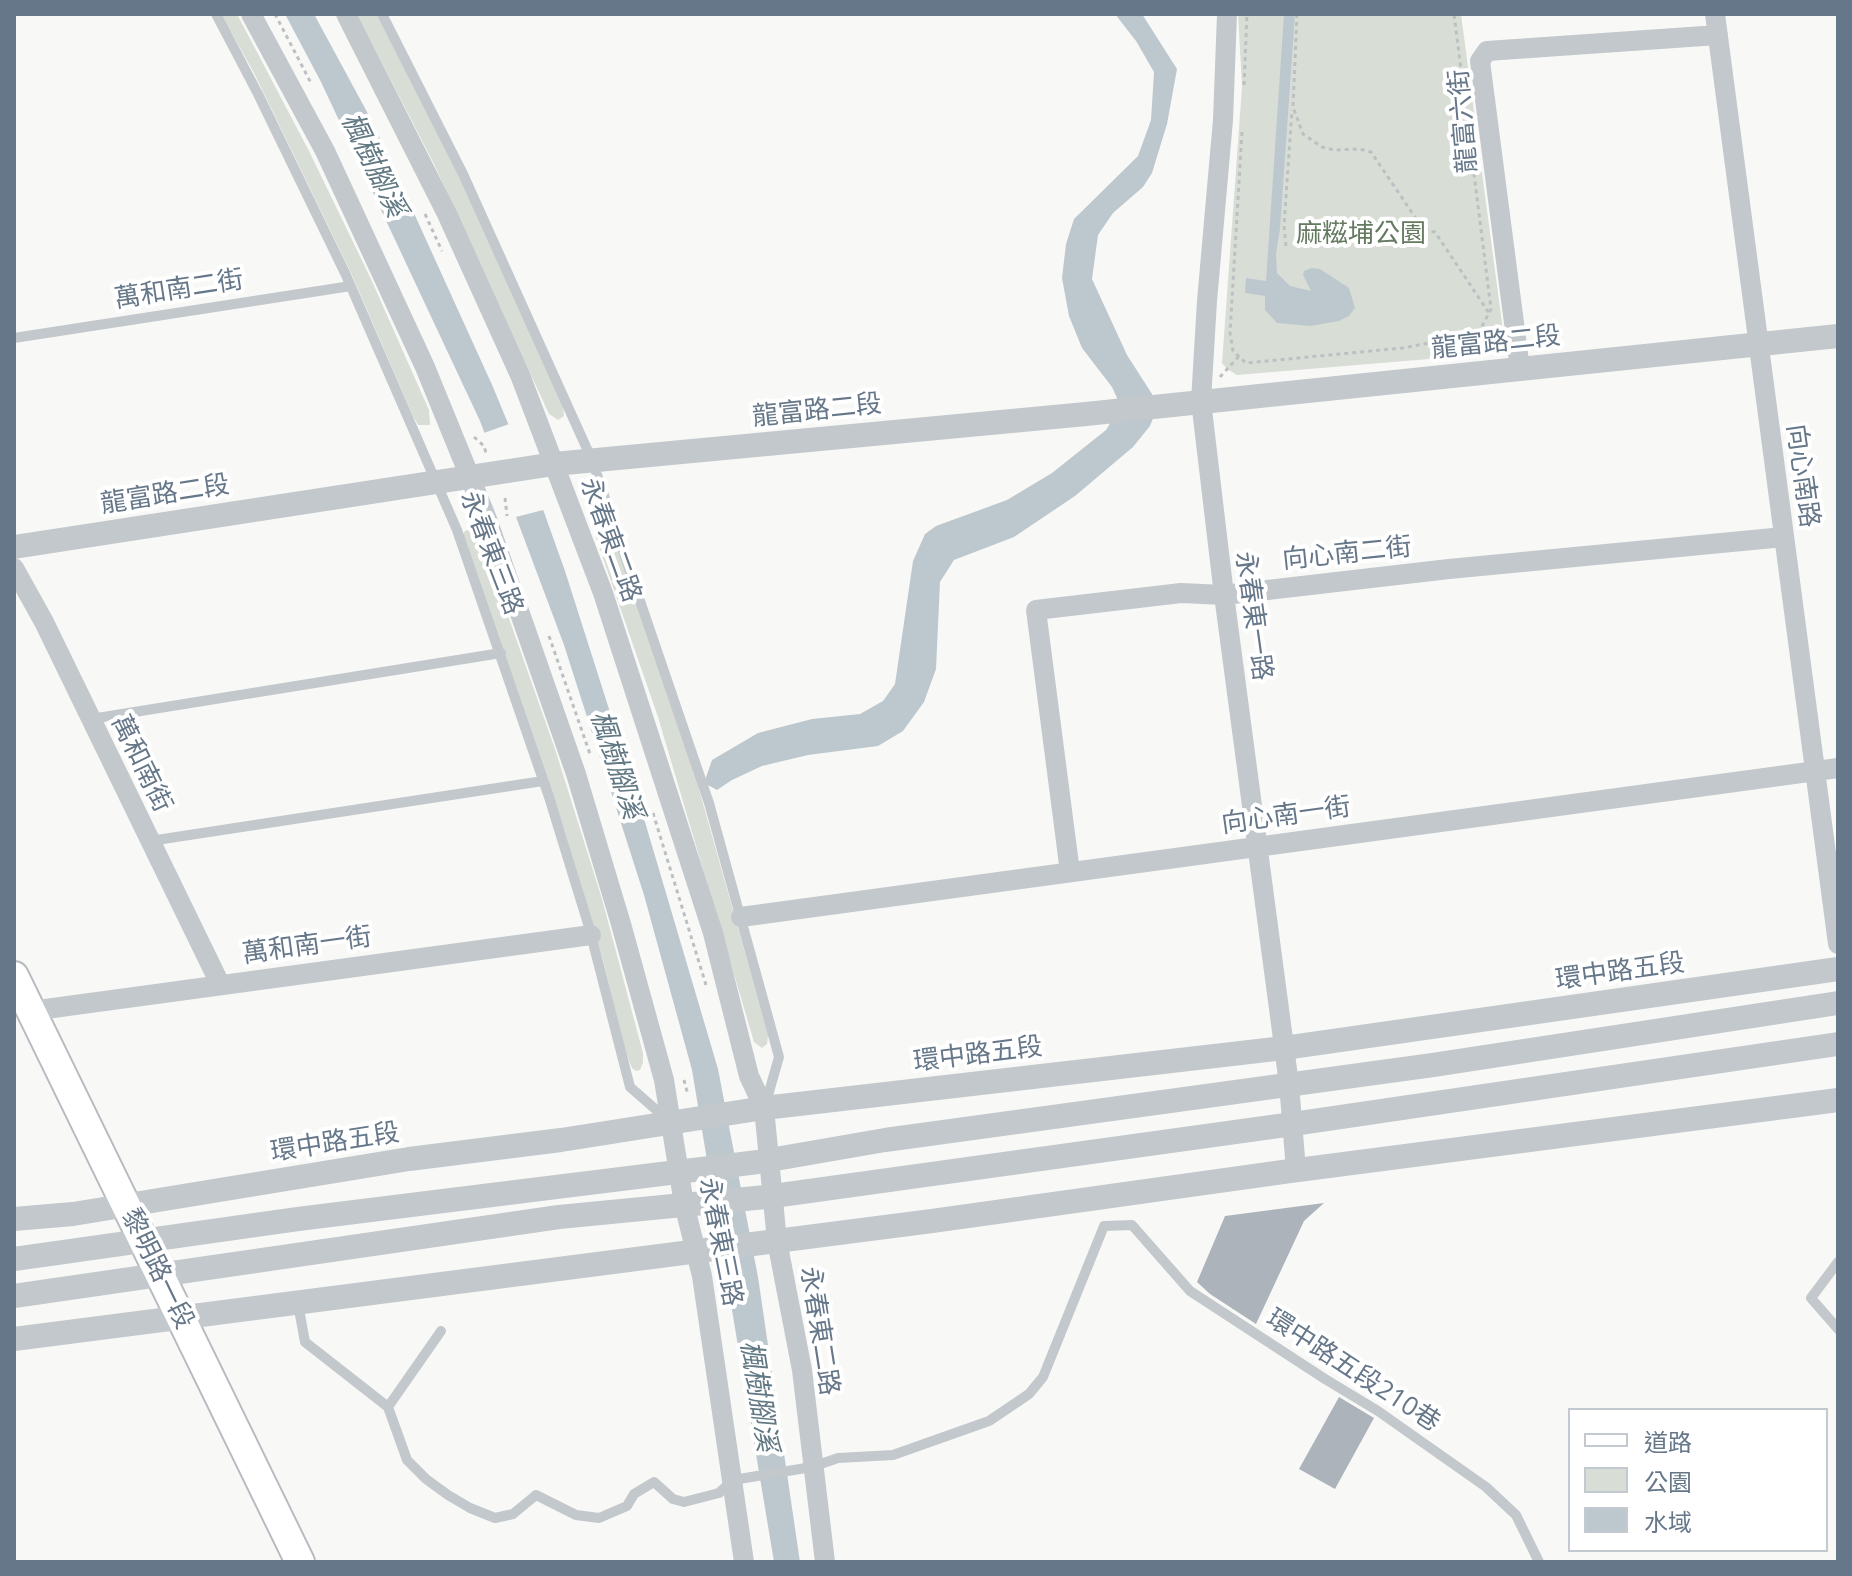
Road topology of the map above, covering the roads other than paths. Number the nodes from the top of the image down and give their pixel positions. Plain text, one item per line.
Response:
1 (216, 14) edge
2 (251, 14) edge
3 (346, 14) edge
4 (382, 14) edge
5 (1213, 14) edge
6 (1227, 14) edge
7 (1715, 14) edge
8 (1718, 35) junction
9 (1226, 67) junction
10 (351, 286) junction
11 (1838, 336) edge
12 (14, 338) edge
13 (1758, 345) junction
14 (1520, 369) junction
15 (1201, 401) junction
16 (592, 460) junction
17 (554, 464) junction
18 (468, 476) junction
19 (435, 481) junction
20 (1784, 537) junction
21 (14, 547) edge
22 (14, 568) edge
23 (1224, 595) junction
24 (501, 653) junction
25 (91, 719) junction
26 (1838, 768) edge
27 (1816, 771) junction
28 (543, 781) junction
29 (150, 841) junction
30 (1258, 846) junction
31 (1070, 872) junction
32 (741, 917) junction
33 (591, 935) junction
34 (1838, 944) edge
35 (1838, 969) edge
36 (14, 976) edge
37 (220, 984) junction
38 (1838, 1003) edge
39 (31, 1011) junction
40 (1838, 1044) edge
41 (1284, 1048) junction
42 (1289, 1084) junction
43 (1838, 1100) edge
44 (759, 1109) junction
45 (675, 1122) junction
46 (1293, 1124) junction
47 (764, 1160) junction
48 (683, 1170) junction
49 (1296, 1170) junction
50 (770, 1196) junction
51 (689, 1204) junction
52 (125, 1205) junction
53 (14, 1219) edge
54 (773, 1241) junction
55 (143, 1242) junction
56 (697, 1250) junction
57 (14, 1259) edge
58 (1838, 1262) edge
59 (159, 1276) junction
60 (14, 1296) edge
61 (298, 1302) junction
62 (181, 1318) junction
63 (1838, 1329) edge
64 (441, 1331) dead end
65 (14, 1339) edge
66 (388, 1407) junction
67 (812, 1467) junction
68 (733, 1480) junction
69 (300, 1562) edge
70 (744, 1562) edge
71 (825, 1562) edge
72 (1539, 1562) edge

1 - 10 lane, 永春東三路
2 - 18 street, 永春東三路
3 - 17 street, 永春東二路
4 - 16 lane, 永春東二路
5 - 9 street, 永春東一路
6 - 9 street, 永春東一路
7 - 8 street, 向心南路
8 - 13 street, 向心南路
8 - 14 street, 龍富六街
9 - 15 street, 永春東一路
10 - 12 lane, 萬和南二街
10 - 19 lane, 永春東三路
11 - 13 street, 龍富路二段
13 - 14 street, 龍富路二段
13 - 20 street, 向心南路
14 - 15 street, 龍富路二段
15 - 16 street, 龍富路二段
15 - 23 street, 永春東一路
16 - 17 street, 龍富路二段
16 - 32 lane, 永春東二路
17 - 18 street, 龍富路二段
17 - 44 street, 永春東二路
18 - 19 street, 龍富路二段
18 - 45 street, 永春東三路
19 - 21 street, 龍富路二段
19 - 24 lane, 永春東三路
20 - 23 street, 向心南二街
20 - 27 street, 向心南路
22 - 25 street, 萬和南街
23 - 30 street, 永春東一路
23 - 31 street, 向心南二街
24 - 25 lane
24 - 28 lane, 永春東三路
25 - 29 street, 萬和南街
26 - 27 street, 向心南一街
27 - 30 street, 向心南一街
27 - 34 street, 向心南路
28 - 29 lane
28 - 33 lane, 永春東三路
29 - 37 street, 萬和南街
30 - 31 street, 向心南一街
30 - 41 street, 永春東一路
31 - 32 street, 向心南一街
32 - 44 lane, 永春東二路
33 - 37 street, 萬和南一街
33 - 45 lane, 永春東三路
35 - 41 street, 環中路五段
36 - 39 main road, 黎明路一段
37 - 39 street, 萬和南一街
38 - 42 street
39 - 52 main road, 黎明路一段
40 - 46 street
41 - 42 street, 永春東一路
41 - 44 street, 環中路五段
42 - 46 street, 永春東一路
42 - 47 street
43 - 49 street
44 - 45 street, 環中路五段
44 - 47 street, 永春東二路
45 - 48 street, 永春東三路
45 - 52 street, 環中路五段
46 - 49 street, 永春東一路
46 - 50 street
47 - 48 street
47 - 50 street, 永春東二路
48 - 51 street, 永春東三路
48 - 55 street
49 - 54 street
50 - 51 street
50 - 54 street, 永春東二路
51 - 56 street, 永春東三路
51 - 59 street
52 - 53 street, 環中路五段
52 - 55 main road, 黎明路一段
54 - 56 street
54 - 67 street, 永春東二路
55 - 57 street
55 - 59 main road, 黎明路一段
56 - 61 street
56 - 68 street, 永春東三路
58 - 63 lane
59 - 60 street
59 - 62 main road, 黎明路一段
61 - 62 street
61 - 66 lane
62 - 65 street
62 - 69 main road, 黎明路一段
64 - 66 lane
66 - 68 lane
67 - 68 lane
67 - 71 street, 永春東二路
67 - 72 lane, 環中路五段210巷
68 - 70 street, 永春東三路

